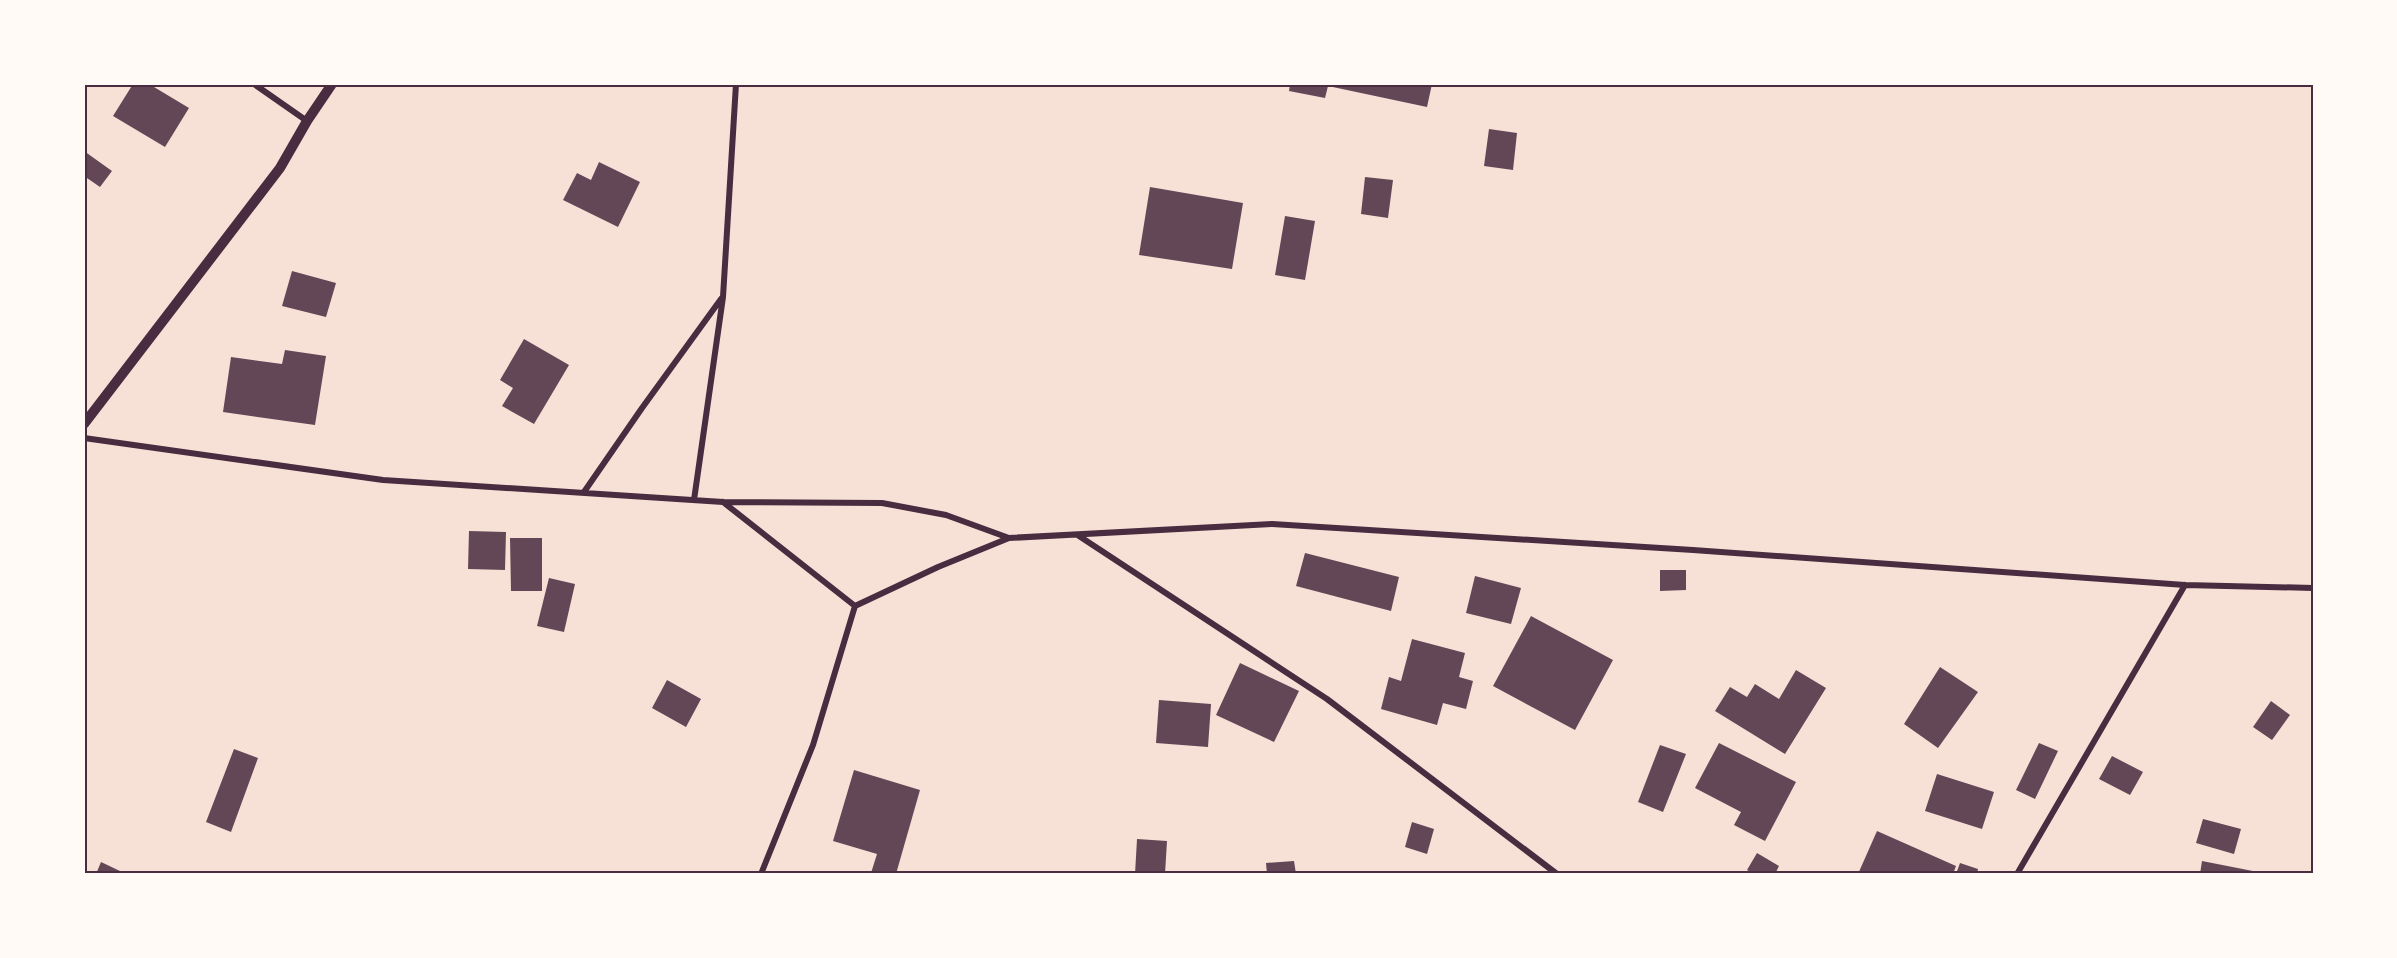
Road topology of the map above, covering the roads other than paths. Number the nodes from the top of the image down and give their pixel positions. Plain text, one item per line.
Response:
1 (254, 84) edge
2 (332, 84) edge
3 (736, 84) edge
4 (308, 121) junction
5 (723, 297) junction
6 (84, 424) edge
7 (84, 438) edge
8 (584, 492) junction
9 (694, 500) junction
10 (723, 502) junction
11 (1079, 536) junction
12 (1009, 538) junction
13 (2186, 585) junction
14 (2313, 588) edge
15 (855, 606) junction
16 (761, 874) edge
17 (1557, 874) edge
18 (2017, 874) edge

1 - 4 street
2 - 4 street
3 - 5 street
4 - 6 street
5 - 8 street
5 - 9 street
7 - 8 street
8 - 9 street
9 - 10 street
10 - 12 street
10 - 15 street
11 - 12 street
11 - 13 street
11 - 17 street
12 - 15 street
13 - 14 street
13 - 18 street
15 - 16 street

